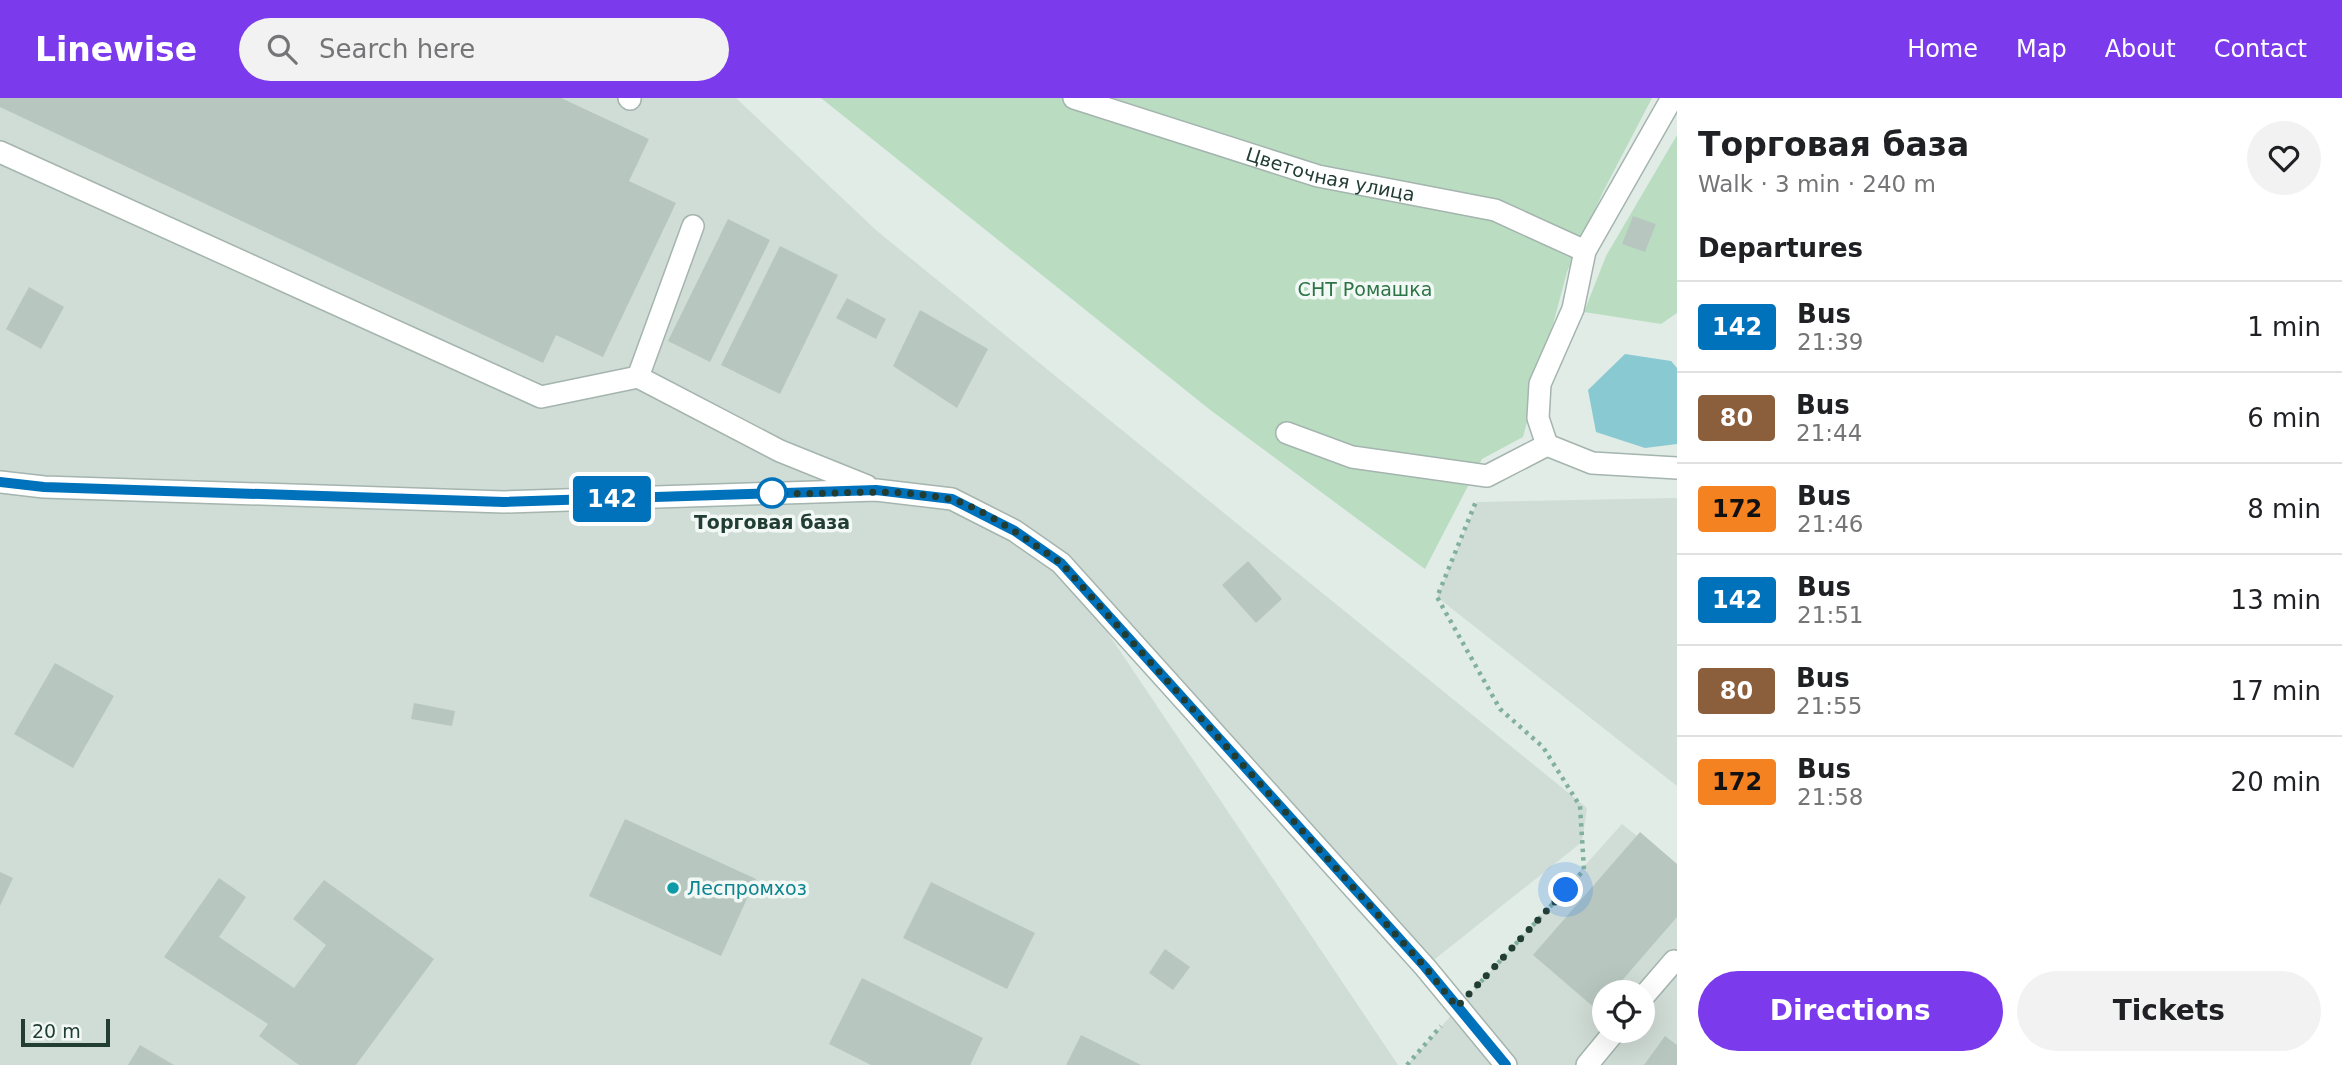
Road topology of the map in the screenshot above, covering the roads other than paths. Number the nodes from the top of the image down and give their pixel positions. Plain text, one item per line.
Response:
1 (1074, 98) edge
2 (1672, 98) edge
3 (0, 152) edge
4 (693, 226) dead end
5 (1585, 251) junction
6 (638, 377) junction
7 (1287, 433) dead end
8 (1547, 444) junction
9 (1677, 468) edge
10 (0, 482) edge
11 (876, 490) junction
12 (1674, 961) dead end
13 (1655, 983) edge
14 (1605, 1043) edge
15 (1506, 1065) edge
16 (1587, 1065) edge

1 - 5 street, Цветочная улица
2 - 5 street
3 - 6 street
4 - 6 street
5 - 8 street
6 - 11 street
7 - 8 street
8 - 9 street
10 - 11 street
11 - 15 street
12 - 13 street
14 - 16 street

